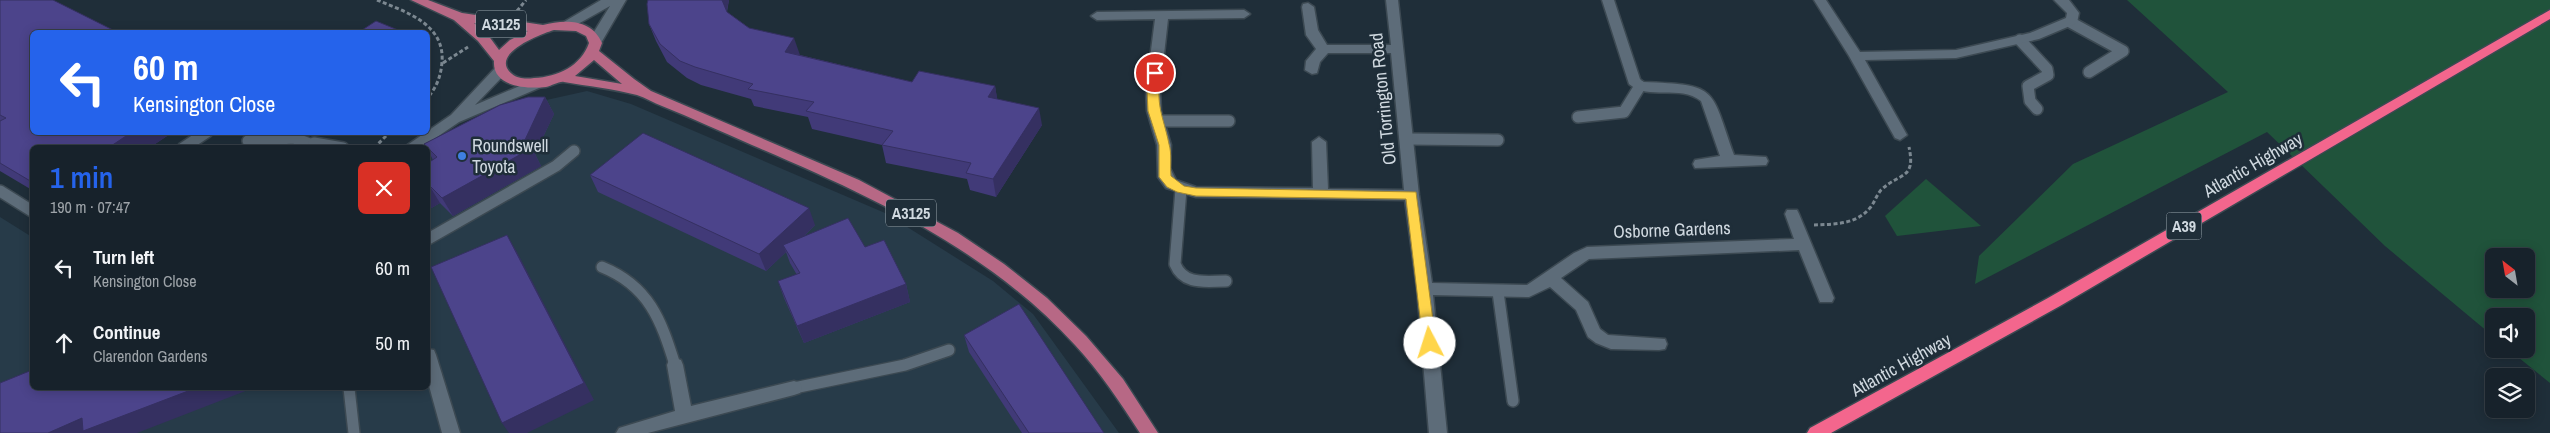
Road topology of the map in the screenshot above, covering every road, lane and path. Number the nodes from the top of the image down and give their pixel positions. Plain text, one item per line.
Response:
1 (377, 0) edge
2 (417, 0) edge
3 (611, 0) edge
4 (620, 0) edge
5 (1392, 0) edge
6 (1608, 0) edge
7 (1820, 0) edge
8 (2060, 0) edge
9 (1308, 7) dead end
10 (1244, 14) dead end
11 (2550, 14) edge
12 (1098, 16) dead end
13 (1162, 16) junction
14 (459, 17) junction
15 (2070, 22) junction
16 (564, 26) junction
17 (544, 28) junction
18 (2020, 40) junction
19 (595, 47) junction
20 (1324, 49) junction
21 (1396, 49) junction
22 (1856, 56) junction
23 (501, 65) junction
24 (1312, 70) dead end
25 (2088, 72) dead end
26 (564, 77) junction
27 (541, 82) junction
28 (1637, 83) junction
29 (640, 91) junction
30 (430, 95) edge
31 (2037, 109) dead end
32 (1578, 117) dead end
33 (454, 119) junction
34 (1156, 121) junction
35 (1229, 121) dead end
36 (202, 135) edge
37 (387, 135) edge
38 (430, 135) edge
39 (430, 135) edge
40 (1900, 135) joint
41 (1408, 139) junction
42 (1498, 140) dead end
43 (1319, 142) dead end
44 (253, 144) edge
45 (187, 145) edge
46 (317, 145) edge
47 (377, 145) edge
48 (415, 145) edge
49 (574, 151) dead end
50 (1729, 160) junction
51 (1761, 161) dead end
52 (1700, 164) dead end
53 (1181, 190) junction
54 (0, 191) edge
55 (1321, 194) junction
56 (1412, 195) junction
57 (30, 210) edge
58 (1794, 220) joint
59 (430, 238) edge
60 (1803, 244) junction
61 (602, 267) dead end
62 (1550, 278) junction
63 (1226, 281) dead end
64 (1425, 289) junction
65 (1498, 292) junction
66 (1826, 298) dead end
67 (1659, 344) dead end
68 (949, 350) dead end
69 (430, 363) edge
70 (675, 365) joint
71 (794, 388) joint
72 (351, 390) edge
73 (1513, 401) dead end
74 (684, 415) junction
75 (354, 433) edge
76 (451, 433) edge
77 (625, 433) edge
78 (1149, 433) edge
79 (1438, 433) edge
80 (1816, 433) edge

1 - 30 path
2 - 14 main road, A3125
3 - 16 street
4 - 19 street
5 - 21 street, Old Torrington Road
6 - 28 street
7 - 22 street
8 - 15 street
9 - 20 street
10 - 13 street
11 - 80 highway, Atlantic Highway / A39
12 - 13 street
13 - 34 street
14 - 17 main road, A3125
14 - 23 main road, A3125
15 - 18 street
15 - 25 lane
16 - 17 main road
16 - 19 main road
17 - 23 main road
18 - 22 street
18 - 31 lane
19 - 26 main road
19 - 29 main road, A3125
20 - 21 street
20 - 24 street
21 - 41 street, Old Torrington Road
22 - 40 street
23 - 27 main road
23 - 33 street
26 - 27 main road
26 - 29 main road, A3125
27 - 33 street
28 - 32 lane
28 - 50 street
29 - 78 main road, A3125
33 - 38 street
34 - 35 lane
34 - 53 street
36 - 45 lane
37 - 47 path
39 - 48 street
40 - 58 path
41 - 42 lane
41 - 56 street, Old Torrington Road
43 - 55 street
44 - 46 lane
49 - 59 lane
50 - 51 street
50 - 52 street
53 - 55 street
53 - 63 lane
54 - 57 lane
55 - 56 street
56 - 64 street, Old Torrington Road
58 - 60 street
60 - 62 street, Osborne Gardens
60 - 66 street
61 - 70 lane
62 - 65 street, Osborne Gardens
62 - 67 street
64 - 65 street, Osborne Gardens
64 - 79 street, Old Torrington Road
65 - 73 lane
68 - 71 lane
69 - 76 street
70 - 74 street
71 - 74 street
72 - 75 lane
74 - 77 street

